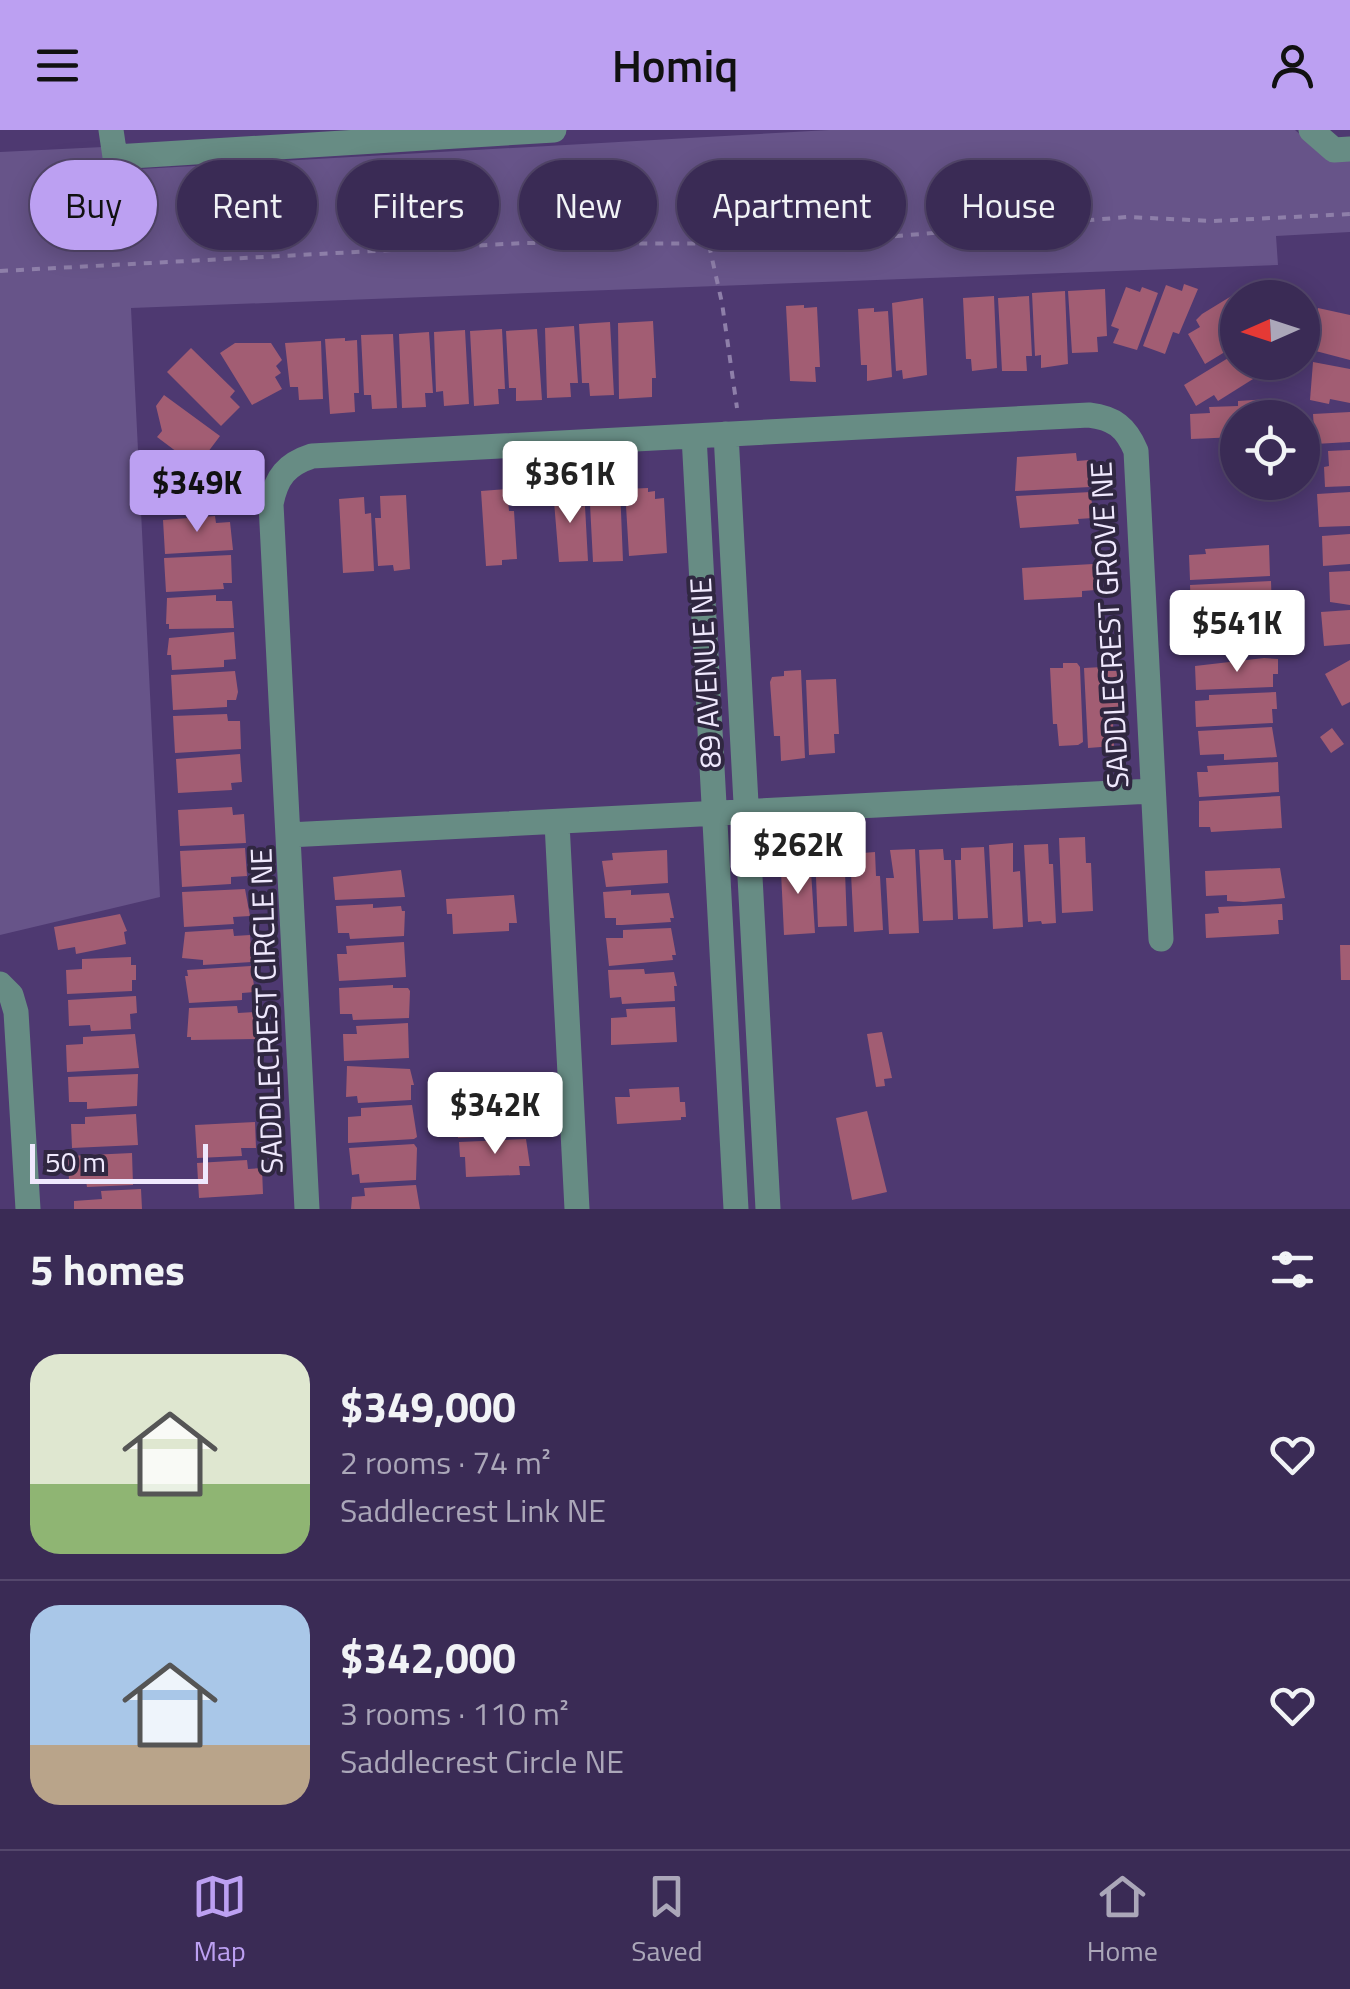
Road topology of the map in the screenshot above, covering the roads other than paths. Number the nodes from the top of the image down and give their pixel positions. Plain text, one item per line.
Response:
1 (111, 130) edge
2 (554, 130) edge
3 (1311, 130) edge
4 (1350, 149) edge
5 (718, 434) junction
6 (1152, 791) junction
7 (746, 811) junction
8 (715, 812) junction
9 (557, 823) junction
10 (288, 835) junction
11 (1161, 938) dead end
12 (0, 984) edge
13 (28, 1209) edge
14 (307, 1209) edge
15 (577, 1209) edge
16 (736, 1209) edge
17 (768, 1209) edge

1 - 2 street
3 - 4 street
5 - 6 street, SADDLECREST GROVE NE
5 - 7 street, 89 AVENUE NE
5 - 8 street, 89 AVENUE NE
5 - 10 street, SADDLECREST GROVE NE
6 - 7 street, SADDLECREST CIRCLE NE
6 - 11 street, SADDLECREST GROVE NE
7 - 8 street, SADDLECREST CIRCLE NE
7 - 17 street, 89 AVENUE NE
8 - 9 street, SADDLECREST CIRCLE NE
8 - 16 street, 89 AVENUE NE
9 - 10 street, SADDLECREST CIRCLE NE
9 - 15 street
10 - 14 street, SADDLECREST CIRCLE NE
12 - 13 street

